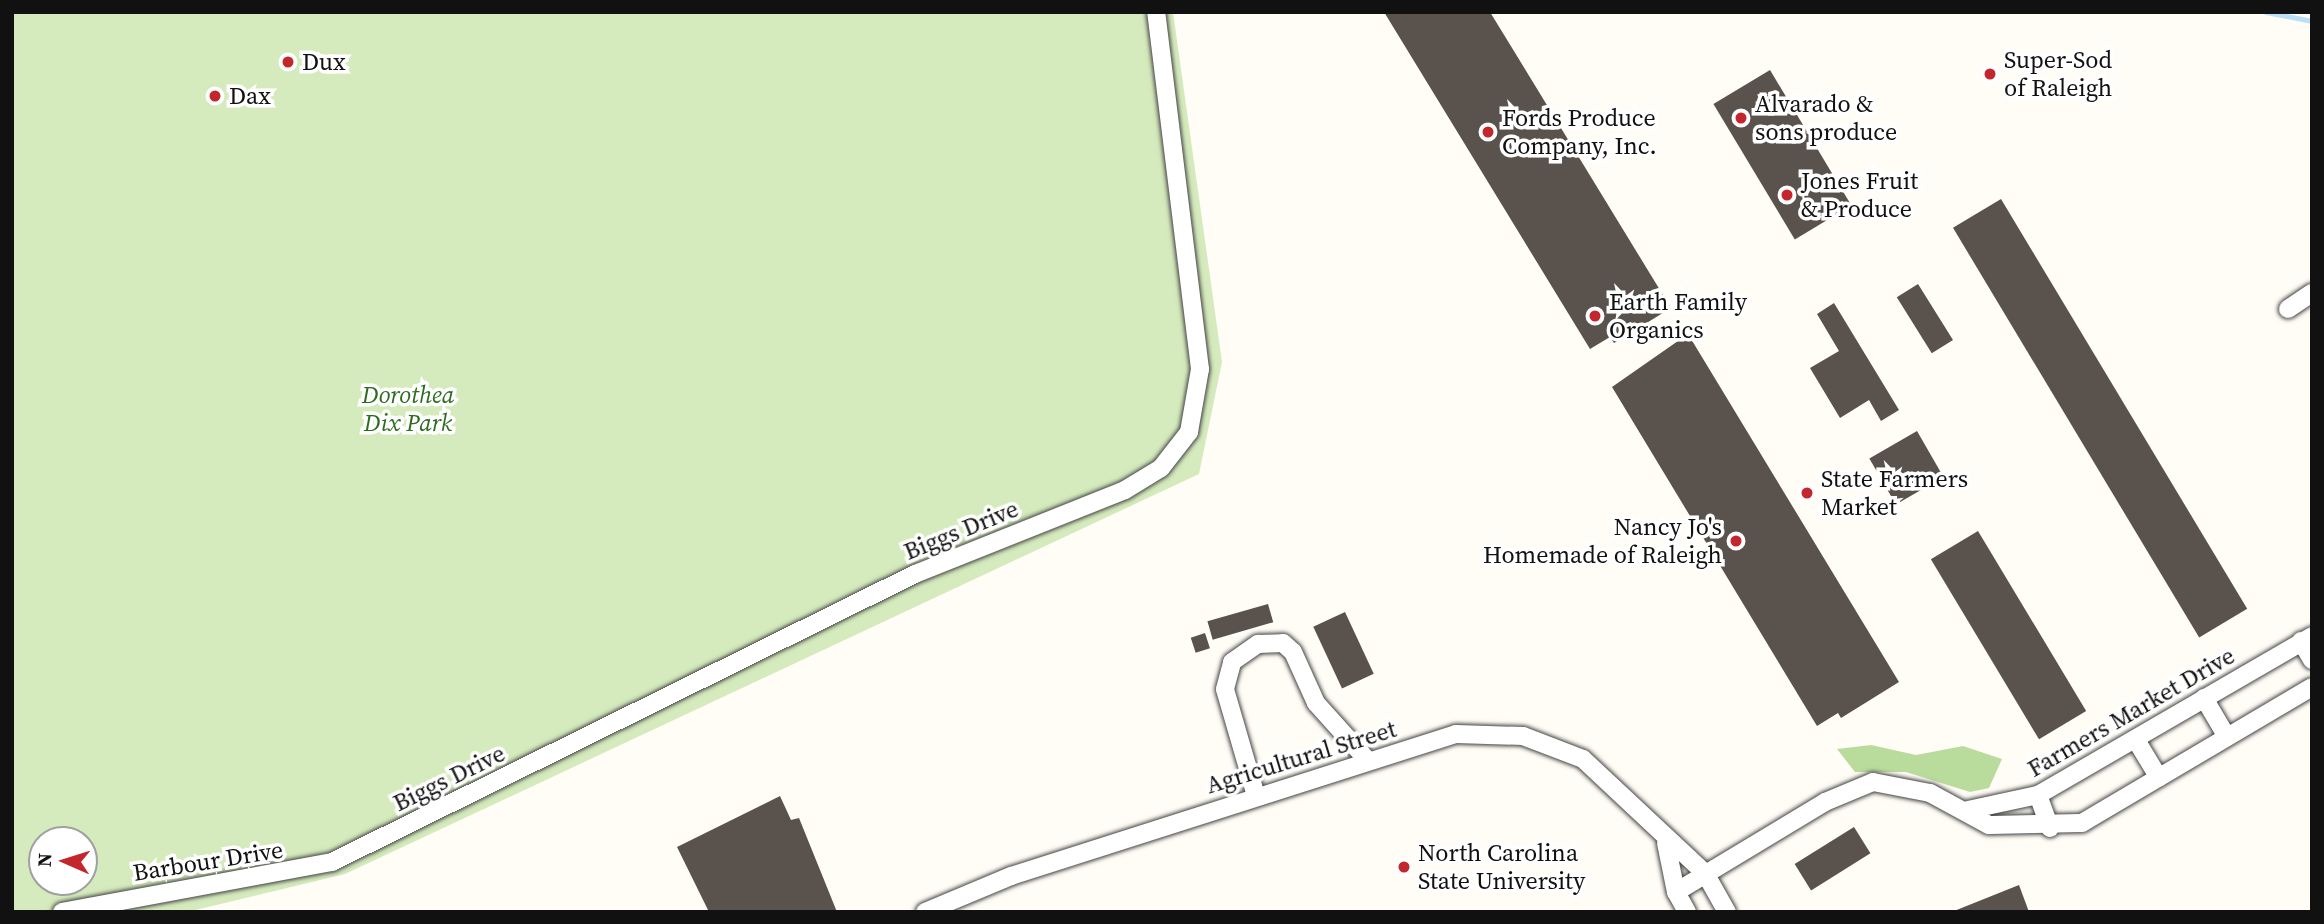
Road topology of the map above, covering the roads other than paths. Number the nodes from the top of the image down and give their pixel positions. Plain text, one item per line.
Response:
1 (1156, 12) edge
2 (2312, 292) edge
3 (2288, 309) dead end
4 (2307, 639) edge
5 (2312, 660) edge
6 (2312, 687) edge
7 (2204, 698) junction
8 (2227, 737) junction
9 (2136, 740) junction
10 (1368, 761) junction
11 (2159, 778) junction
12 (2038, 795) junction
13 (1256, 796) junction
14 (1968, 810) junction
15 (2050, 828) junction
16 (1666, 843) junction
17 (360, 849) joint
18 (1704, 873) junction
19 (1676, 892) junction
20 (61, 912) edge
21 (925, 912) edge
22 (1687, 912) edge
23 (1727, 912) edge

1 - 17 street, Biggs Drive
2 - 3 street
4 - 5 street
4 - 7 street, Farmers Market Drive
6 - 8 street
7 - 8 street
7 - 9 street, Farmers Market Drive
8 - 11 street
9 - 11 street
9 - 12 street, Farmers Market Drive
10 - 13 street, Agricultural Street
10 - 13 street
10 - 16 street, Agricultural Street
11 - 15 street
12 - 14 street, Farmers Market Drive
12 - 15 street
13 - 21 street, Agricultural Street
14 - 15 street
14 - 18 street
16 - 18 street, Agricultural Street
16 - 19 street, Agricultural Street
17 - 20 street, Barbour Drive
18 - 19 street
18 - 23 street, Agricultural Street
19 - 22 street, Agricultural Street

